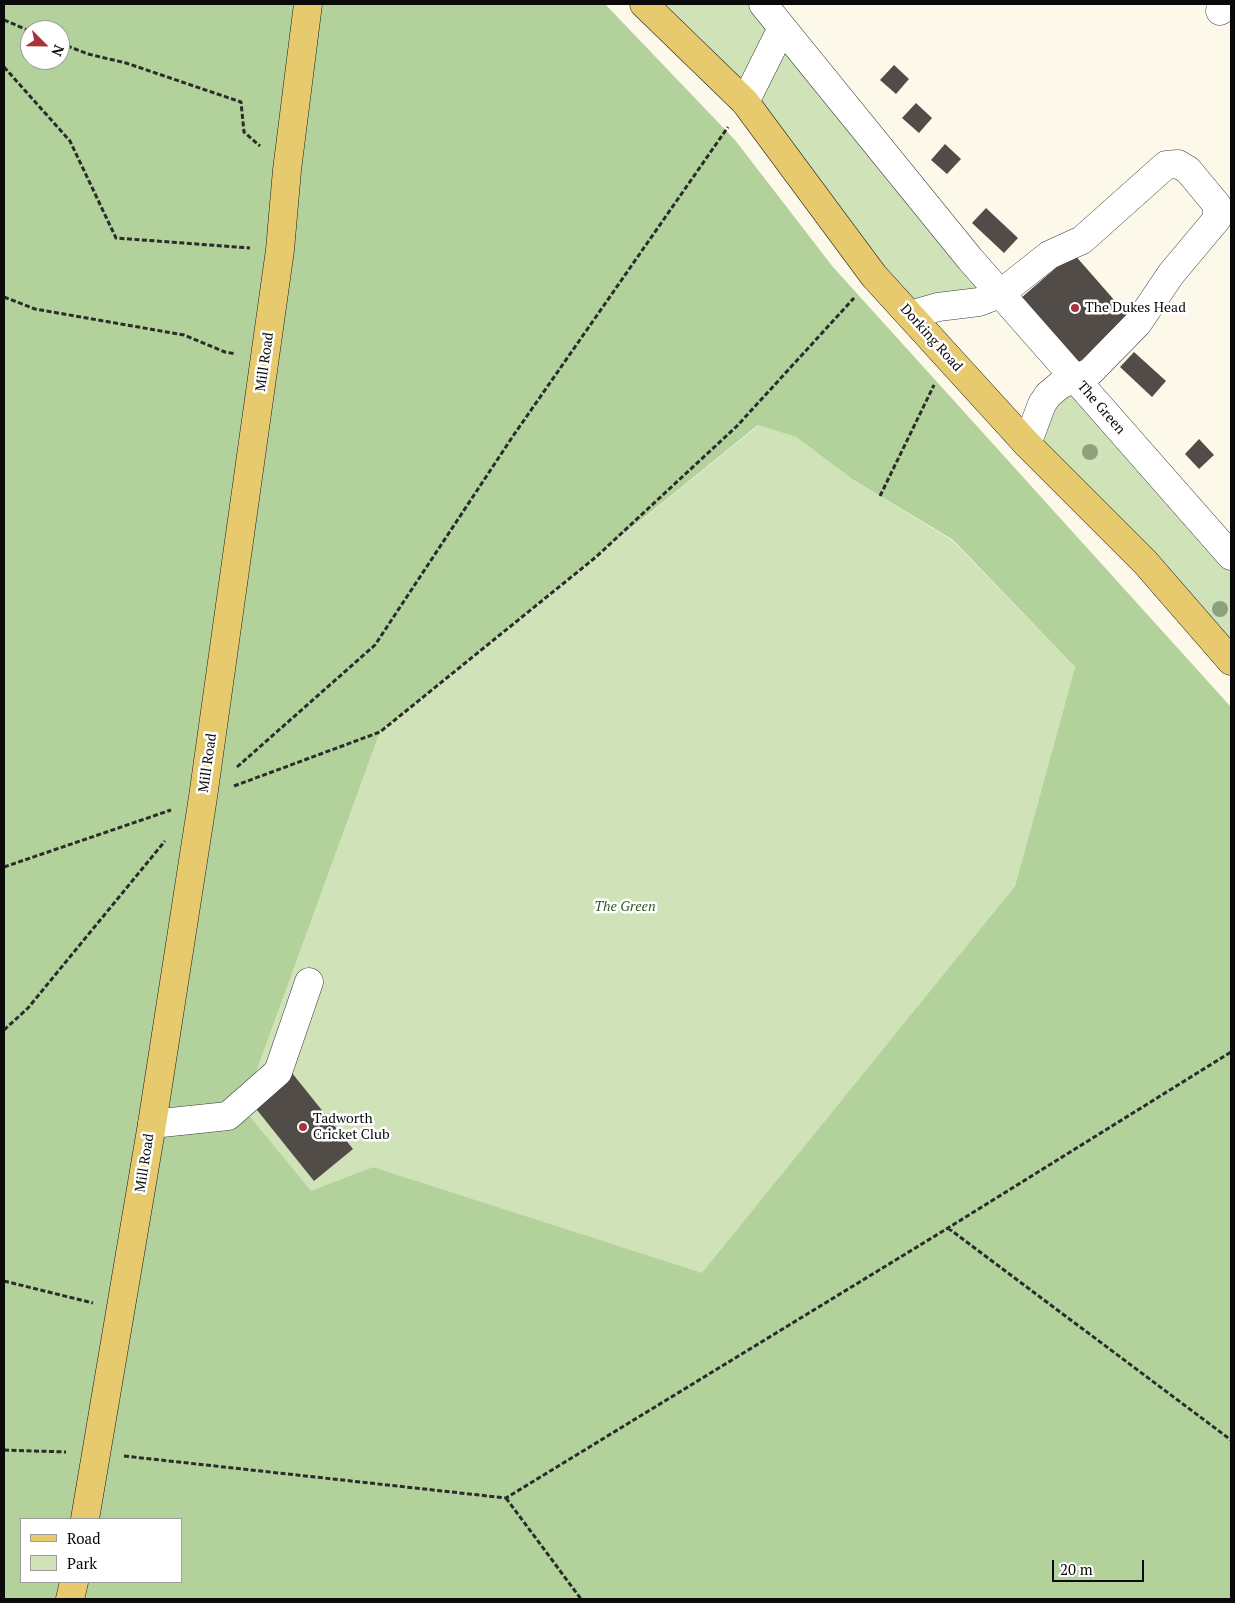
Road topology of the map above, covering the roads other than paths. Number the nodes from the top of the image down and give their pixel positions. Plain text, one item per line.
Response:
1 (308, 4) edge
2 (644, 4) edge
3 (763, 4) edge
4 (782, 28) junction
5 (745, 102) junction
6 (1000, 294) junction
7 (910, 315) junction
8 (1076, 379) junction
9 (1027, 444) junction
10 (1231, 556) edge
11 (1231, 661) edge
12 (309, 982) dead end
13 (152, 1124) junction
14 (85, 1518) edge
15 (74, 1583) edge
16 (70, 1599) edge

1 - 13 main road, Mill Road
2 - 5 main road, Dorking Road
3 - 4 lane, The Green
4 - 5 lane
4 - 6 lane, The Green
5 - 7 main road, Dorking Road
6 - 7 lane
6 - 8 lane, The Green
6 - 8 lane
7 - 9 main road, Dorking Road
8 - 9 lane
8 - 10 lane, The Green
9 - 11 main road, Dorking Road
12 - 13 lane
13 - 14 main road, Mill Road
15 - 16 main road

